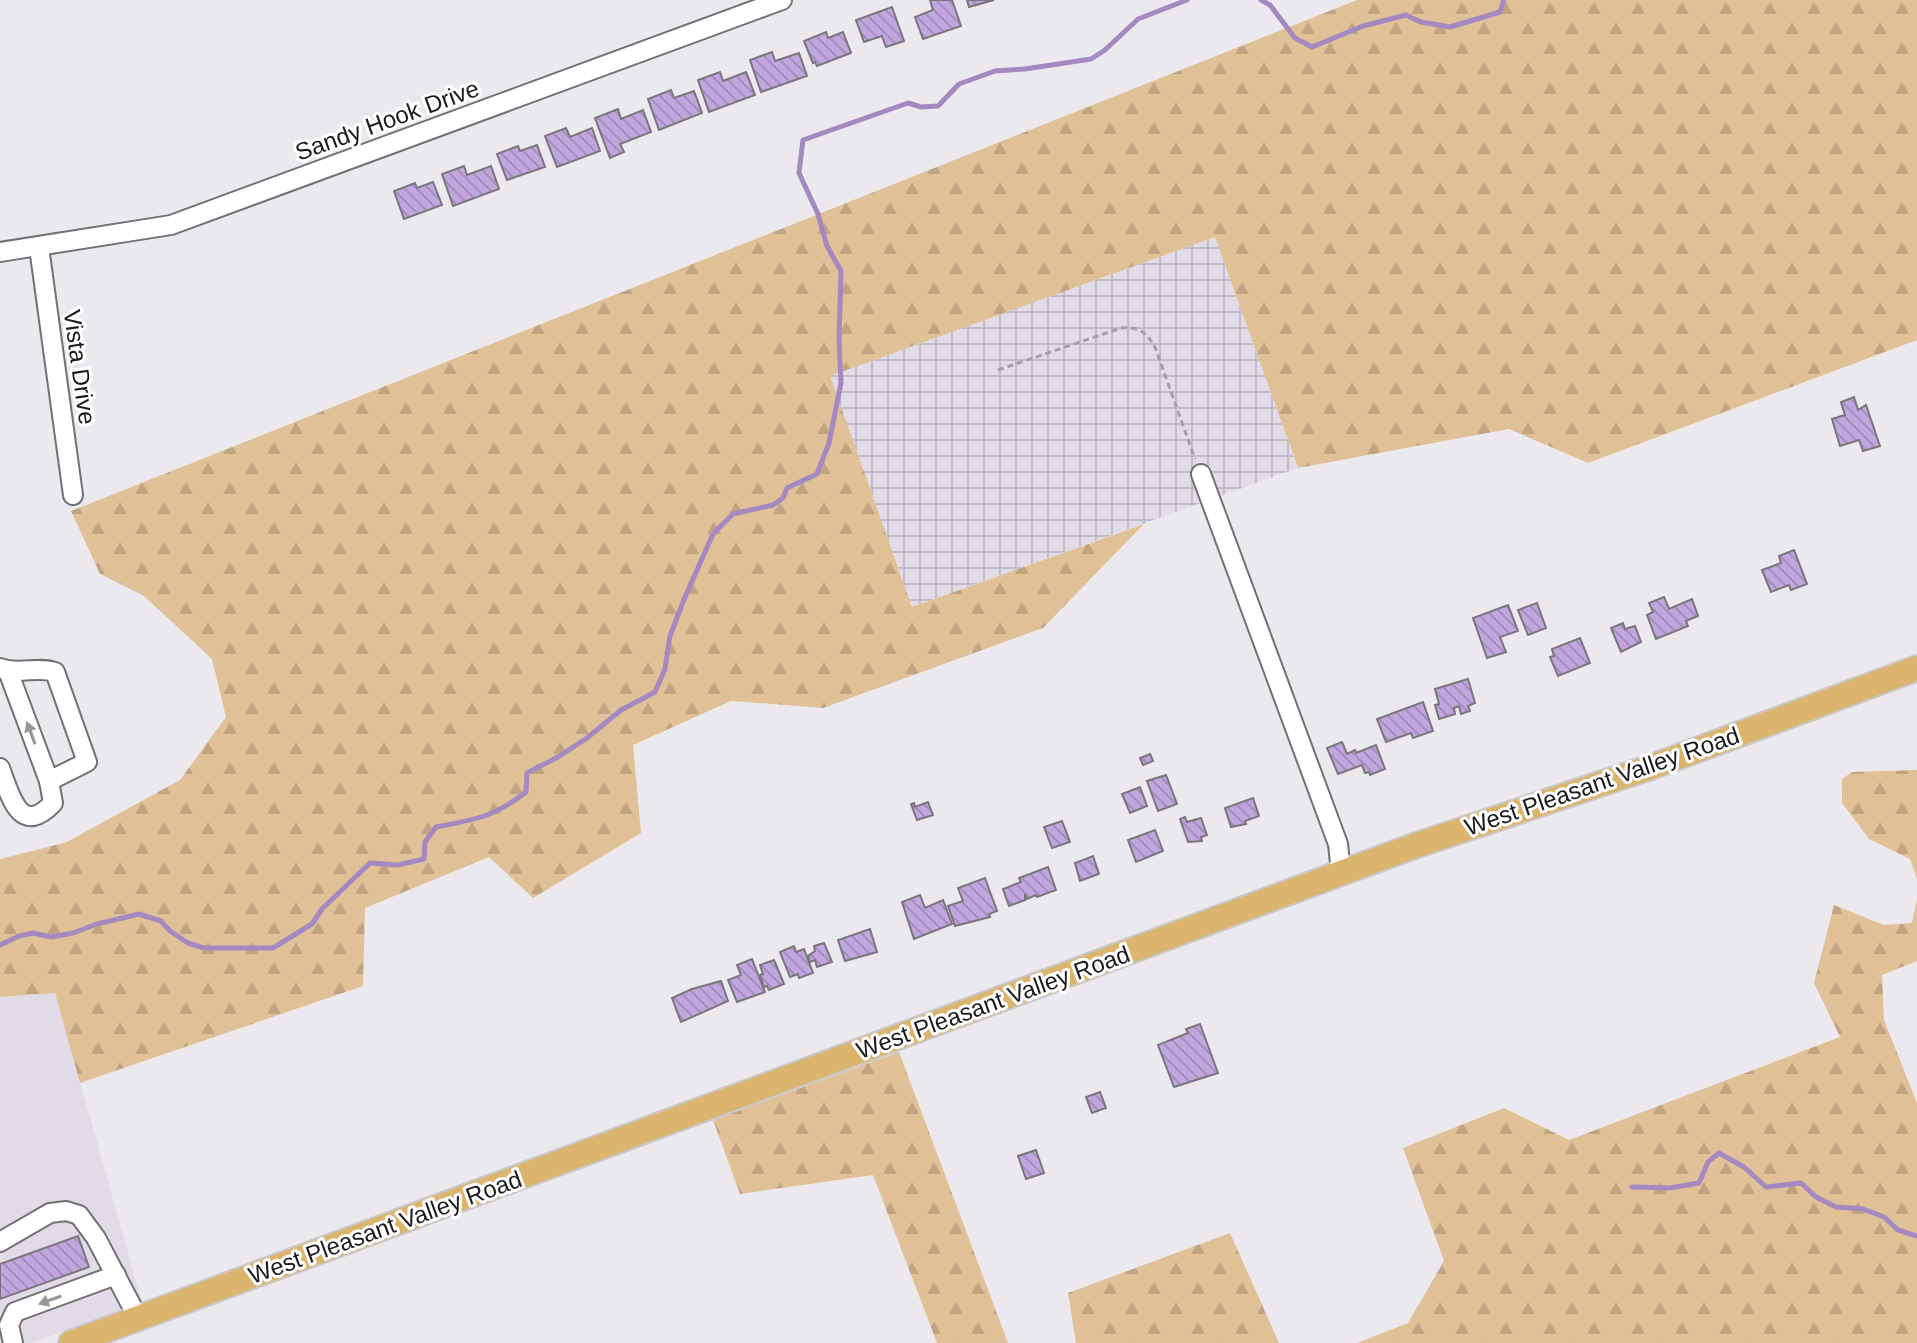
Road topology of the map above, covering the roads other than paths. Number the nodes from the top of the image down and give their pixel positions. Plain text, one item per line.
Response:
1 (782, 0) edge
2 (39, 247) junction
3 (0, 252) edge
4 (1201, 474) road end
5 (73, 495) dead end
6 (1917, 668) edge
7 (4, 670) edge
8 (0, 768) edge
9 (49, 781) junction
10 (1341, 873) junction
11 (0, 1242) edge
12 (116, 1275) junction
13 (138, 1318) junction
14 (13, 1343) edge
15 (71, 1343) edge

1 - 2 street, Sandy Hook Drive
2 - 3 street, Sandy Hook Drive
2 - 5 street, Vista Drive
4 - 10 street
6 - 10 main road, West Pleasant Valley Road
9 -> 7 street
7 - 9 street
8 - 9 street
10 - 13 main road, West Pleasant Valley Road
11 - 12 street
12 - 13 street
12 -> 14 street
13 - 15 main road, West Pleasant Valley Road

